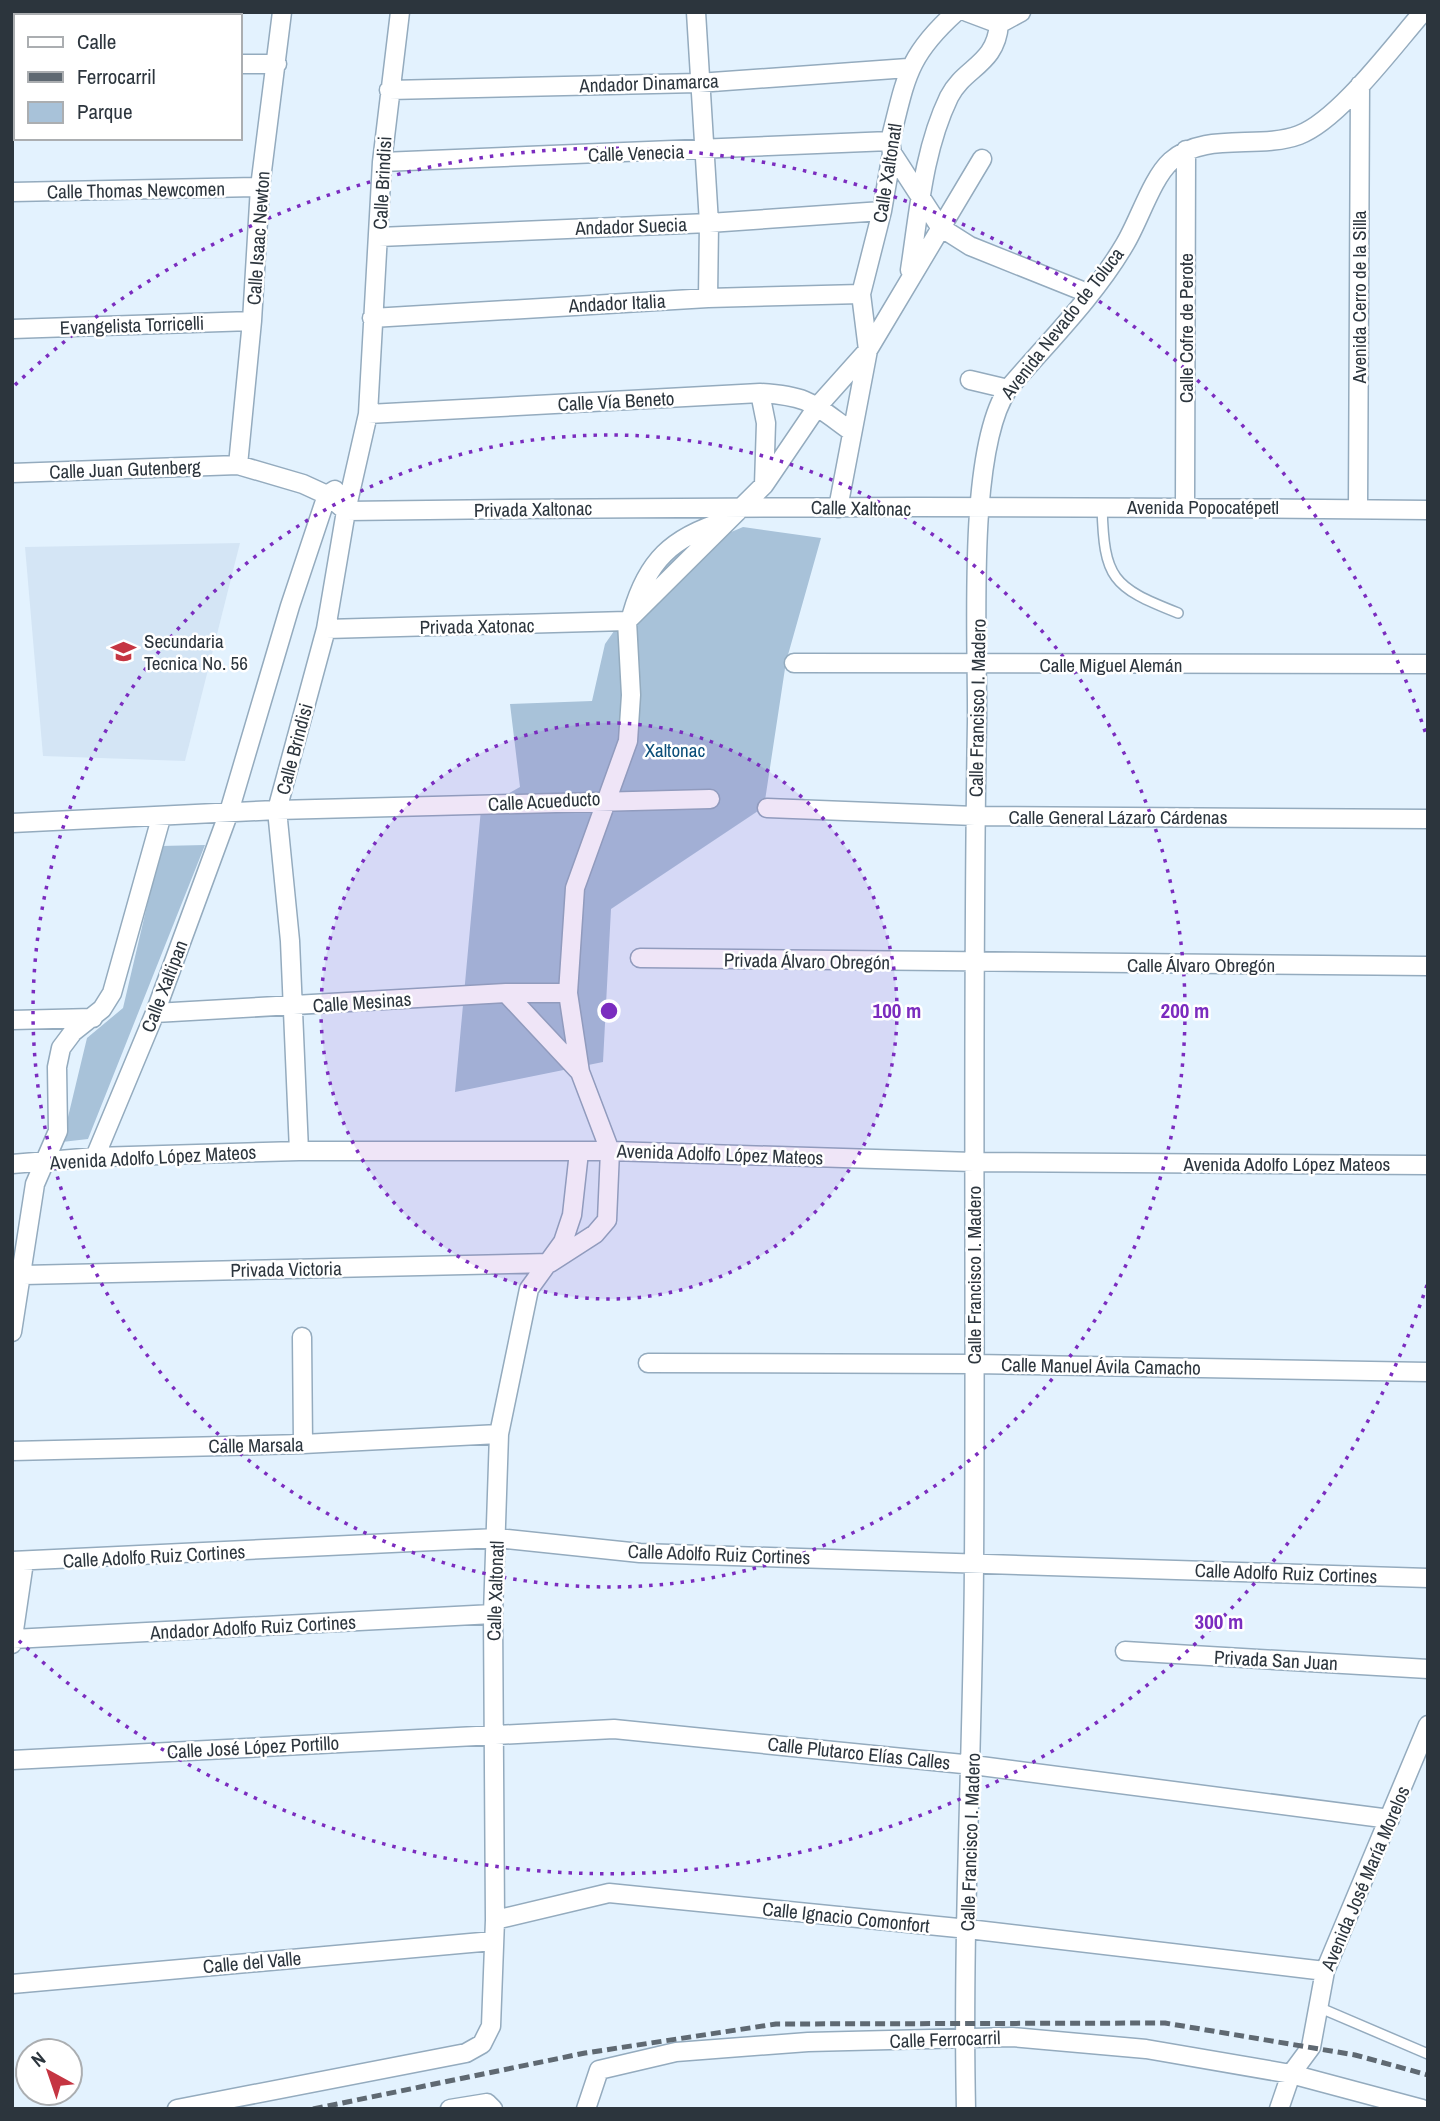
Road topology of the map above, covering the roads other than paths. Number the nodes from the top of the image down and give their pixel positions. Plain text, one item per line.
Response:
1 (282, 12) edge
2 (400, 12) edge
3 (695, 12) edge
4 (956, 12) edge
5 (967, 12) edge
6 (1021, 12) edge
7 (1423, 12) edge
8 (1000, 18) edge
9 (242, 64) edge
10 (277, 64) junction
11 (908, 68) junction
12 (698, 83) junction
13 (1360, 85) junction
14 (389, 90) junction
15 (891, 147) junction
16 (1186, 150) junction
17 (702, 151) junction
18 (982, 159) dead end
19 (382, 162) junction
20 (260, 187) junction
21 (12, 192) edge
22 (921, 195) junction
23 (881, 211) junction
24 (709, 223) junction
25 (940, 227) junction
26 (379, 237) junction
27 (909, 281) junction
28 (861, 294) junction
29 (1090, 294) junction
30 (708, 298) junction
31 (372, 318) junction
32 (252, 321) junction
33 (12, 329) edge
34 (868, 350) junction
35 (970, 380) dead end
36 (1008, 389) junction
37 (760, 393) junction
38 (817, 407) junction
39 (368, 415) junction
40 (852, 432) junction
41 (238, 465) junction
42 (12, 473) edge
43 (353, 478) junction
44 (764, 485) junction
45 (327, 495) junction
46 (1185, 505) junction
47 (744, 506) junction
48 (1102, 506) junction
49 (838, 509) junction
50 (978, 509) junction
51 (1358, 509) junction
52 (1428, 510) edge
53 (346, 511) junction
54 (1178, 613) dead end
55 (629, 619) junction
56 (327, 629) junction
57 (794, 663) dead end
58 (1428, 664) edge
59 (978, 665) junction
60 (710, 799) dead end
61 (608, 800) junction
62 (767, 808) dead end
63 (277, 810) junction
64 (229, 813) junction
65 (975, 816) junction
66 (161, 818) junction
67 (1428, 819) edge
68 (12, 824) edge
69 (640, 958) dead end
70 (973, 964) junction
71 (1428, 966) edge
72 (506, 993) junction
73 (568, 993) junction
74 (292, 1006) junction
75 (155, 1013) junction
76 (93, 1018) junction
77 (12, 1020) edge
78 (580, 1072) junction
79 (299, 1151) junction
80 (610, 1151) junction
81 (579, 1152) junction
82 (95, 1157) junction
83 (47, 1162) junction
84 (973, 1162) junction
85 (12, 1164) edge
86 (1428, 1164) edge
87 (550, 1263) junction
88 (23, 1275) junction
89 (12, 1332) edge
90 (302, 1337) dead end
91 (648, 1363) dead end
92 (975, 1364) junction
93 (1428, 1372) edge
94 (499, 1434) junction
95 (303, 1444) junction
96 (12, 1451) edge
97 (497, 1538) junction
98 (18, 1562) edge
99 (974, 1562) junction
100 (1428, 1578) edge
101 (493, 1615) junction
102 (13, 1641) edge
103 (1125, 1651) dead end
104 (1428, 1669) edge
105 (1428, 1725) edge
106 (493, 1734) junction
107 (12, 1760) edge
108 (973, 1765) junction
109 (1390, 1819) junction
110 (495, 1920) junction
111 (968, 1929) junction
112 (493, 1941) junction
113 (1325, 1971) junction
114 (12, 1984) edge
115 (1318, 2007) junction
116 (965, 2040) junction
117 (1428, 2054) edge
118 (1291, 2074) junction
119 (490, 2106) edge
120 (177, 2109) edge
121 (450, 2109) edge
122 (586, 2109) edge
123 (966, 2109) edge
124 (1279, 2109) edge
125 (1422, 2109) edge

1 - 10 street, Calle Isaac Newton
2 - 14 street, Calle Brindisi
3 - 12 street
4 - 11 street, Calle Xaltonatl
5 - 8 street
6 - 8 street
7 - 13 street
8 - 22 street, Calle Xaltonatl
9 - 10 street
10 - 20 street, Calle Isaac Newton
11 - 12 street, Andador Dinamarca
11 - 15 street, Calle Xaltonatl
12 - 14 street, Andador Dinamarca
12 - 17 street
13 - 16 street
13 - 51 street, Avenida Cerro de la Silla
14 - 19 street, Calle Brindisi
15 - 17 street, Calle Venecia
15 - 22 street
15 - 23 street, Calle Xaltonatl
16 - 29 street, Avenida Nevado de Toluca
16 - 46 street, Calle Cofre de Perote
17 - 19 street, Calle Venecia
17 - 24 street
18 - 25 street, Calle Xaltonatl
19 - 26 street, Calle Brindisi
20 - 21 street, Calle Thomas Newcomen
20 - 32 street, Calle Isaac Newton
22 - 25 street
22 - 27 street, Calle Xaltonatl
23 - 24 street, Andador Suecia
23 - 28 street, Calle Xaltonatl
24 - 26 street, Andador Suecia
24 - 30 street
25 - 27 street, Calle Xaltonatl
25 - 29 street
26 - 31 street, Calle Brindisi
27 - 34 street, Calle Xaltonatl
28 - 30 street, Andador Italia
28 - 34 street, Calle Xaltonatl
29 - 36 street, Avenida Nevado de Toluca
30 - 31 street, Andador Italia
31 - 39 street, Calle Brindisi
32 - 33 street, Evangelista Torricelli
32 - 41 street, Calle Isaac Newton
34 - 38 street, Calle Xaltonatl
34 - 40 street, Calle Xaltonatl
35 - 36 street
36 - 50 street, Avenida Nevado de Toluca
37 - 38 street, Calle Vía Beneto
37 - 39 street, Calle Vía Beneto
37 - 44 street
38 - 40 street, Calle Vía Beneto
38 - 44 street
39 - 43 street, Calle Brindisi
40 - 49 street, Calle Xaltonatl
41 - 42 street, Calle Juan Gutenberg
41 - 45 street
43 - 45 street
43 - 53 street, Calle Brindisi
44 - 47 street
45 - 53 street
45 - 64 street
46 - 48 street, Avenida Popocatépetl
46 - 51 street, Avenida Popocatépetl
47 - 49 street, Calle Xaltonac
47 - 53 street, Privada Xaltonac
47 - 55 street
48 - 50 street, Avenida Popocatépetl
48 - 54 lane
49 - 50 street, Calle Xaltonac
50 - 59 street, Calle Francisco I. Madero
51 - 52 street, Avenida Popocatépetl
53 - 56 street, Calle Brindisi
55 - 56 street, Privada Xatonac
55 - 61 street, Calle Acueducto
56 - 63 street, Calle Brindisi
57 - 59 street, Calle Miguel Alemán
58 - 59 street, Calle Miguel Alemán
59 - 65 street, Calle Francisco I. Madero
60 - 61 street
61 - 63 street, Calle Acueducto
61 - 73 street
62 - 65 street, Calle General Lázaro Cárdenas
63 - 64 street, Calle Acueducto
63 - 74 street, Calle Brindisi
64 - 66 street, Calle Acueducto
64 - 75 street, Calle Xaltipan
65 - 67 street, Calle General Lázaro Cárdenas
65 - 70 street, Calle Francisco I. Madero
66 - 68 street, Calle Acueducto
66 - 76 street
69 - 70 street, Privada Álvaro Obregón
70 - 71 street, Calle Álvaro Obregón
70 - 84 street, Calle Francisco I. Madero
72 - 73 street, Calle Mesinas
72 - 74 street, Calle Mesinas
72 - 78 street
73 - 78 street
74 - 75 street, Calle Mesinas
74 - 79 street, Calle Brindisi
75 - 82 street, Calle Xaltipan
76 - 77 street
76 - 83 street
78 - 80 street
79 - 81 street, Avenida Adolfo López Mateos
79 - 82 street, Avenida Adolfo López Mateos
80 - 81 street, Avenida Adolfo López Mateos
80 - 84 street, Avenida Adolfo López Mateos
80 - 87 street
81 - 87 street, Calle Xaltonatl
82 - 83 street, Avenida Adolfo López Mateos
83 - 85 street, Avenida Adolfo López Mateos
83 - 88 street
84 - 86 street, Avenida Adolfo López Mateos
84 - 92 street, Calle Francisco I. Madero
87 - 88 street, Privada Victoria
87 - 94 street, Calle Xaltonatl
88 - 89 street
90 - 95 street
91 - 92 street, Calle Manuel Ávila Camacho
92 - 93 street, Calle Manuel Ávila Camacho
92 - 99 street, Calle Francisco I. Madero
94 - 95 street, Calle Marsala
94 - 97 street, Calle Xaltonatl
95 - 96 street, Calle Marsala
97 - 98 street, Calle Adolfo Ruiz Cortines
97 - 99 street, Calle Adolfo Ruiz Cortines
97 - 101 street, Calle Xaltonatl
98 - 102 street
99 - 100 street, Calle Adolfo Ruiz Cortines
99 - 108 street, Calle Francisco I. Madero
101 - 102 street, Andador Adolfo Ruiz Cortines
101 - 106 street, Calle Xaltonatl
103 - 104 street, Privada San Juan
105 - 109 street, Avenida José María Morelos
106 - 107 street, Calle José López Portillo
106 - 108 street, Calle Plutarco Elías Calles
106 - 110 street, Calle Xaltonatl
108 - 109 street, Calle Plutarco Elías Calles
108 - 111 street, Calle Francisco I. Madero
109 - 113 street, Avenida José María Morelos
110 - 111 street, Calle Ignacio Comonfort
110 - 112 street, Calle Xaltonatl
111 - 113 street, Calle Ignacio Comonfort
111 - 116 street, Calle Francisco I. Madero
112 - 114 street, Calle del Valle
112 - 120 street, Calle Xaltonatl
113 - 115 street, Avenida José María Morelos
115 - 117 lane
115 - 118 street, Avenida José María Morelos
116 - 118 street, Calle Ferrocarril
116 - 122 street, Calle Ferrocarril
116 - 123 street, Calle Francisco I. Madero
118 - 124 street, Avenida José María Morelos
118 - 125 street, Calle Ferrocarril
119 - 121 street

